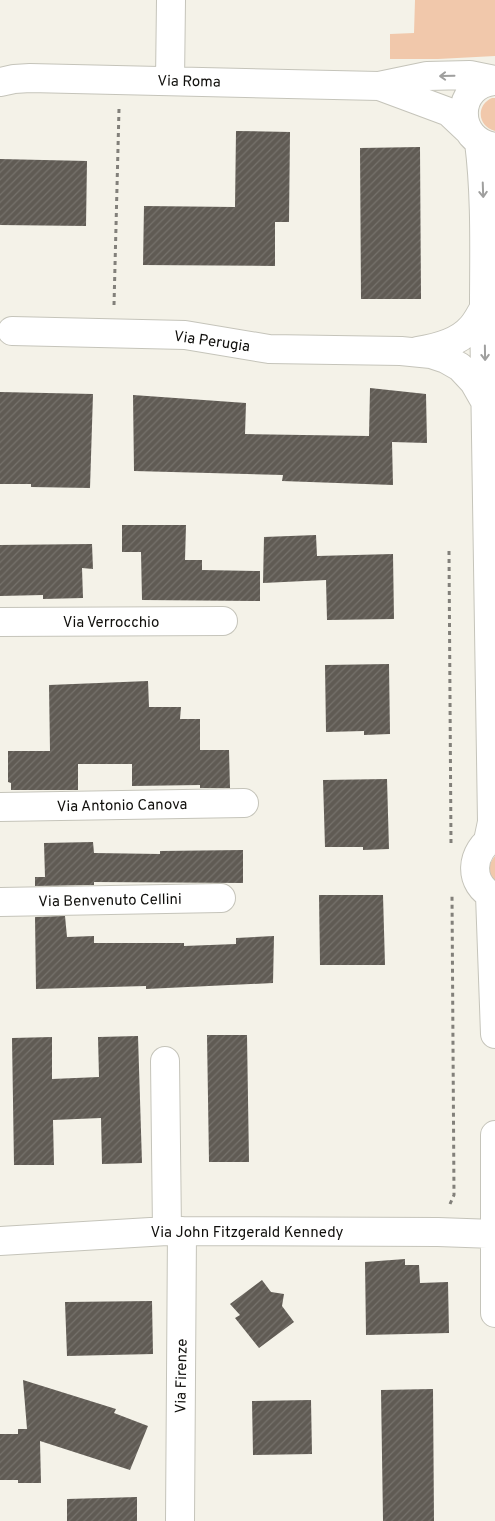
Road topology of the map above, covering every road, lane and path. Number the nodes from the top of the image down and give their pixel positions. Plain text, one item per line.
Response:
1 (172, 0) edge
2 (120, 79) junction
3 (170, 81) junction
4 (495, 81) edge
5 (0, 82) edge
6 (378, 86) junction
7 (480, 139) edge
8 (484, 308) junction
9 (12, 331) dead end
10 (113, 333) junction
11 (413, 351) junction
12 (486, 403) junction
13 (449, 551) dead end
14 (223, 621) dead end
15 (0, 622) edge
16 (244, 803) dead end
17 (0, 807) edge
18 (491, 839) edge
19 (451, 848) dead end
20 (452, 888) dead end
21 (492, 896) edge
22 (221, 898) dead end
23 (0, 902) edge
24 (495, 1034) edge
25 (166, 1060) dead end
26 (495, 1134) edge
27 (446, 1208) dead end
28 (175, 1231) junction
29 (494, 1234) edge
30 (0, 1241) edge
31 (495, 1313) edge
32 (180, 1521) edge

1 - 3 street
2 - 3 street, Via Roma
2 - 5 street, Via Roma
2 - 10 path
3 - 6 street, Via Roma
4 -> 6 street, Via Roma
4 - 7 street
6 - 7 street, Via Roma
7 -> 8 street
8 - 11 street, Via Perugia
8 -> 12 street
9 - 10 street, Via Perugia
10 - 11 street, Via Perugia
11 - 12 street, Via Perugia
12 - 18 street
13 - 19 path
14 - 15 street, Via Verrocchio
16 - 17 street, Via Antonio Canova
18 - 21 street
20 - 27 path
21 - 24 street
22 - 23 street, Via Benvenuto Cellini
25 - 28 street, Via Firenze
26 - 29 street
28 - 29 street, Via John Fitzgerald Kennedy
28 - 30 street, Via John Fitzgerald Kennedy
28 - 32 street, Via Firenze
29 - 31 street

